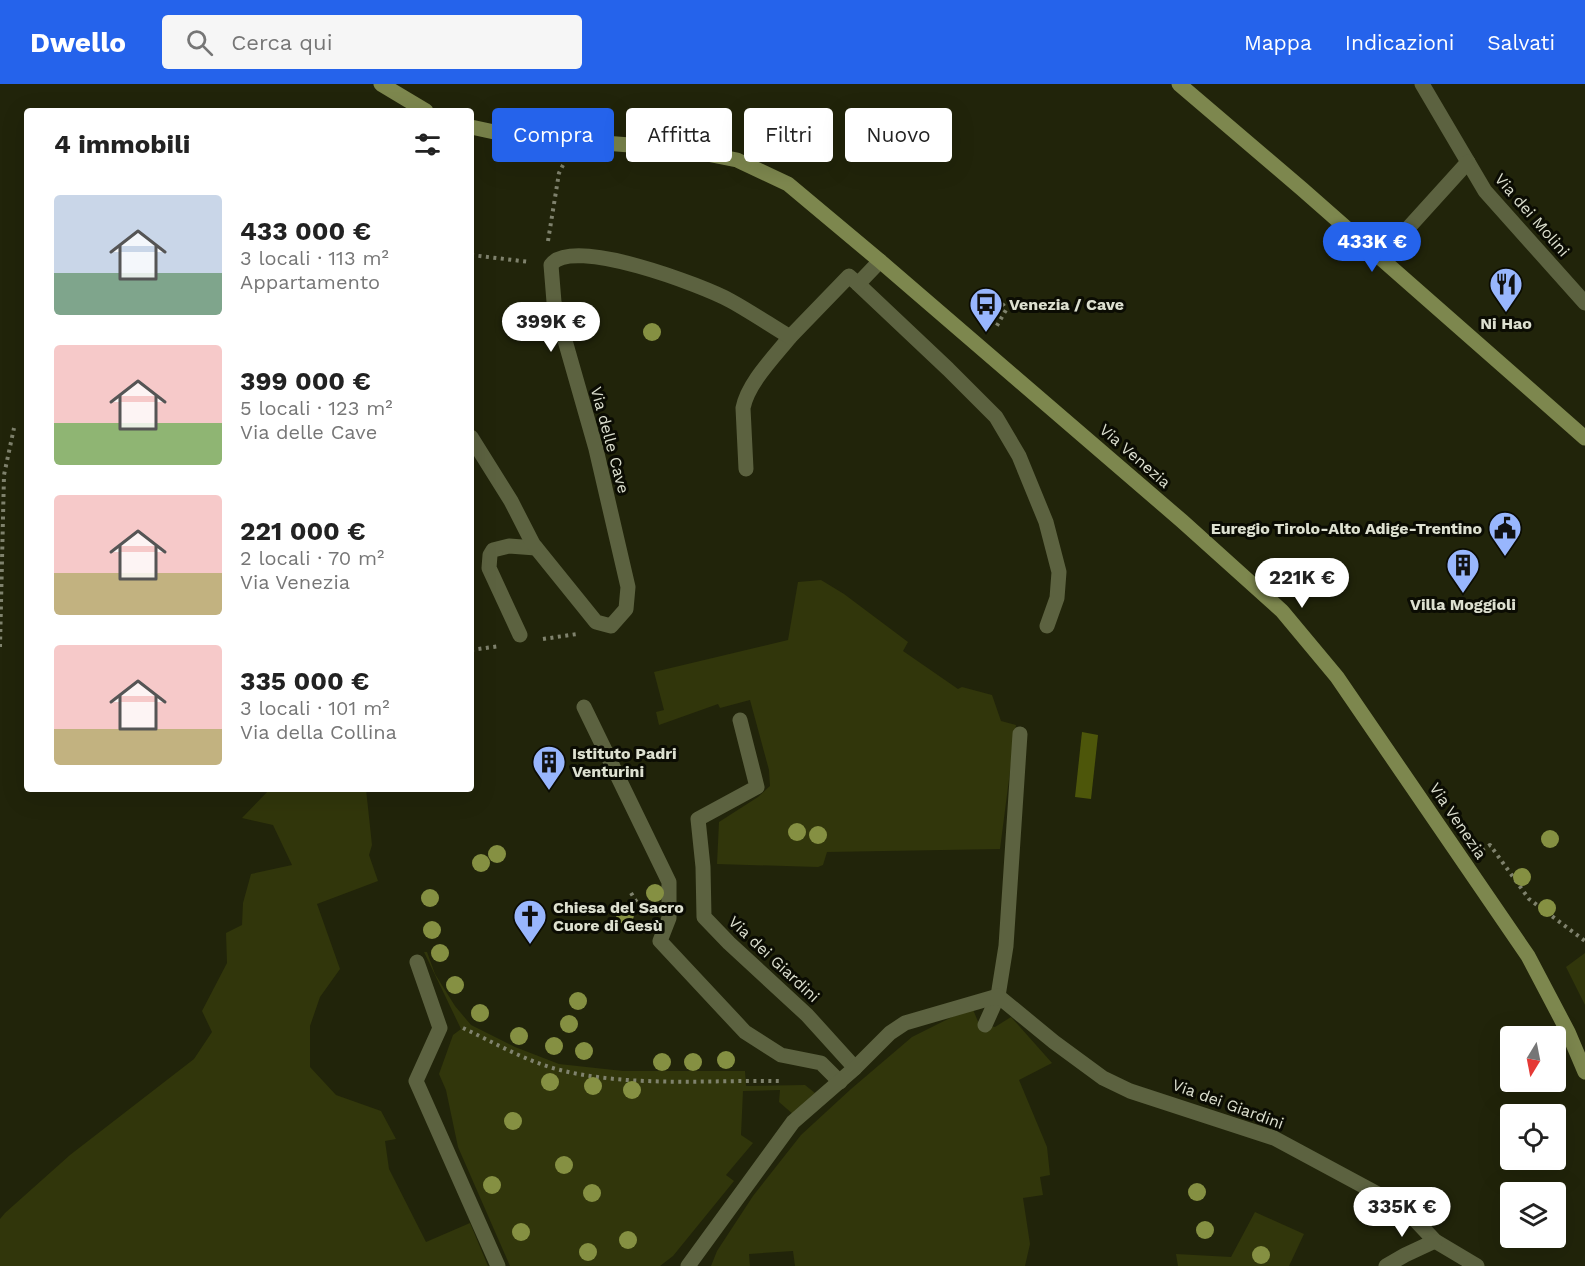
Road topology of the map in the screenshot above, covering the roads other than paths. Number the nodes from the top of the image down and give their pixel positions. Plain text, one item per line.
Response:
1 (381, 84) edge
2 (1179, 84) edge
3 (1422, 84) edge
4 (421, 108) edge
5 (474, 128) edge
6 (1468, 162) junction
7 (1381, 258) junction
8 (880, 261) junction
9 (858, 284) junction
10 (1585, 303) edge
11 (790, 337) junction
12 (1585, 438) edge
13 (474, 442) edge
14 (746, 469) dead end
15 (536, 548) junction
16 (1047, 626) dead end
17 (520, 635) dead end
18 (584, 707) dead end
19 (740, 720) dead end
20 (1020, 734) dead end
21 (417, 962) dead end
22 (998, 996) junction
23 (985, 1025) dead end
24 (855, 1068) junction
25 (1585, 1072) edge
26 (840, 1082) junction
27 (1435, 1241) junction
28 (498, 1266) edge
29 (688, 1266) edge
30 (1386, 1266) edge
31 (1477, 1266) edge

1 - 4 main road
2 - 7 main road
3 - 6 street, Via dei Molini
5 - 8 main road, Via Venezia
6 - 7 street
6 - 10 street, Via dei Molini
7 - 12 main road
8 - 9 street
8 - 25 main road, Via Venezia
9 - 11 street
9 - 16 street
11 - 14 street
11 - 15 street, Via delle Cave
13 - 15 street, Via delle Cave
15 - 17 street
18 - 26 street
19 - 24 street, Via dei Giardini
20 - 22 street
21 - 28 street
22 - 23 street
22 - 24 street
22 - 27 street, Via dei Giardini
24 - 26 street
26 - 29 street
27 - 30 street
27 - 31 street, Via dei Giardini

